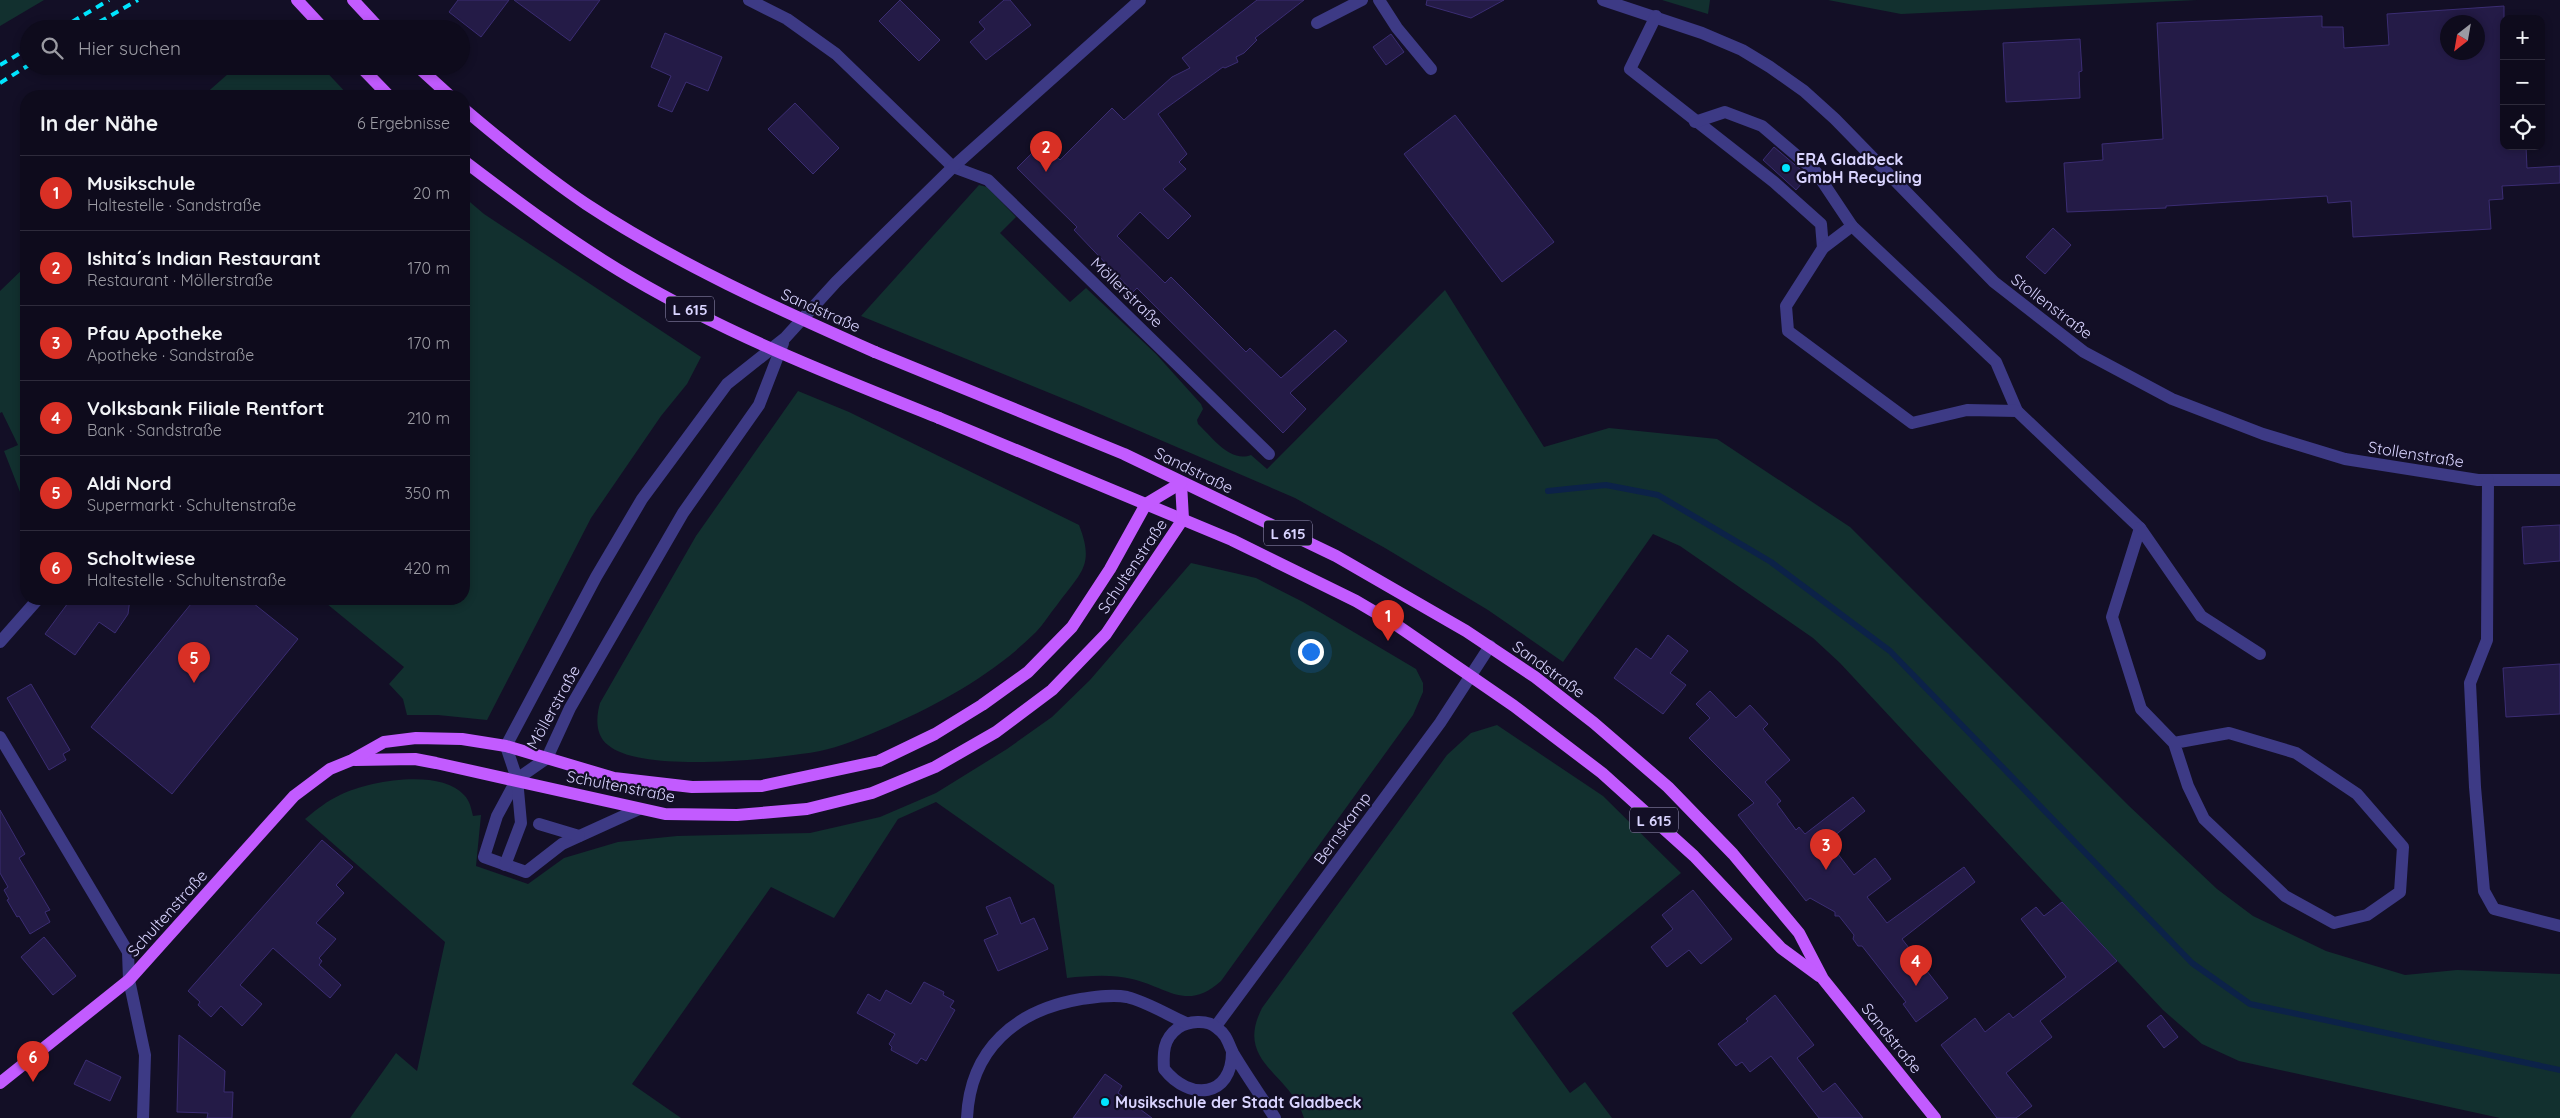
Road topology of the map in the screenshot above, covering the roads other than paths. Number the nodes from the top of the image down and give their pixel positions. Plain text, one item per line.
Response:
1 (298, 0) edge
2 (353, 0) edge
3 (749, 0) edge
4 (1140, 0) edge
5 (1362, 0) edge
6 (1379, 0) edge
7 (1603, 0) edge
8 (1656, 16) junction
9 (316, 20) edge
10 (372, 20) edge
11 (1317, 23) dead end
12 (1431, 69) dead end
13 (369, 75) edge
14 (427, 75) edge
15 (383, 90) edge
16 (443, 90) edge
17 (470, 114) edge
18 (1695, 122) junction
19 (470, 166) edge
20 (953, 167) junction
21 (1852, 226) junction
22 (1823, 248) junction
23 (785, 338) junction
24 (2017, 411) junction
25 (1269, 454) dead end
26 (2488, 480) junction
27 (2560, 480) edge
28 (1181, 483) junction
29 (1146, 504) junction
30 (1183, 519) junction
31 (2140, 528) junction
32 (33, 605) edge
33 (0, 642) edge
34 (1490, 646) junction
35 (2260, 654) dead end
36 (1471, 675) junction
37 (0, 737) edge
38 (2174, 743) junction
39 (506, 746) junction
40 (547, 758) junction
41 (352, 760) junction
42 (517, 779) junction
43 (639, 809) junction
44 (539, 824) dead end
45 (579, 836) junction
46 (505, 865) junction
47 (2560, 926) edge
48 (1823, 979) junction
49 (130, 980) junction
50 (1186, 1023) junction
51 (1216, 1026) junction
52 (1232, 1052) junction
53 (0, 1083) edge
54 (143, 1118) edge
55 (967, 1118) edge
56 (1274, 1118) edge
57 (1935, 1118) edge

1 - 9 main road
2 - 10 main road
3 - 20 street, Möllerstraße
4 - 20 street, Möllerstraße
5 - 11 street
6 - 12 street
7 - 8 street, Stollenstraße
8 - 18 street
8 - 26 street, Stollenstraße
13 - 15 main road
14 - 16 main road
17 - 28 main road, Sandstraße / L 615, bridge
18 - 21 street
18 - 22 street
19 - 29 main road, Sandstraße / L 615, bridge
20 - 23 street, Möllerstraße
20 - 25 street, Möllerstraße
21 - 22 street
21 - 24 street
22 - 24 street
23 - 39 street, Möllerstraße
23 - 40 street, Möllerstraße
24 - 31 street
26 - 27 street, Stollenstraße
26 - 47 street
28 - 29 main road, Schultenstraße
28 - 30 main road, Schultenstraße
28 - 34 main road, Sandstraße / L 615
29 - 30 main road, Sandstraße / L 615
29 - 40 main road, Schultenstraße
30 - 36 main road, Sandstraße / L 615
30 - 43 main road, Schultenstraße
31 - 35 street
31 - 38 street
32 - 33 street
34 - 36 street, Bernskamp
34 - 48 main road, Sandstraße / L 615
36 - 48 main road, Sandstraße / L 615
36 - 51 street, Bernskamp
37 - 49 street
38 - 38 street
39 - 40 main road, Schultenstraße
39 - 41 main road, Schultenstraße
39 - 42 street, Möllerstraße
40 - 42 street, Möllerstraße
41 - 42 main road, Schultenstraße
41 - 49 main road, Schultenstraße
42 - 43 main road, Schultenstraße
42 - 46 street
42 - 46 street
43 - 45 street
44 - 45 street
45 - 46 street
48 - 57 main road, Sandstraße / L 615
49 - 53 main road, Schultenstraße
49 - 54 street
50 - 51 street
50 - 52 street
50 - 55 street
51 - 52 street
52 - 56 street

